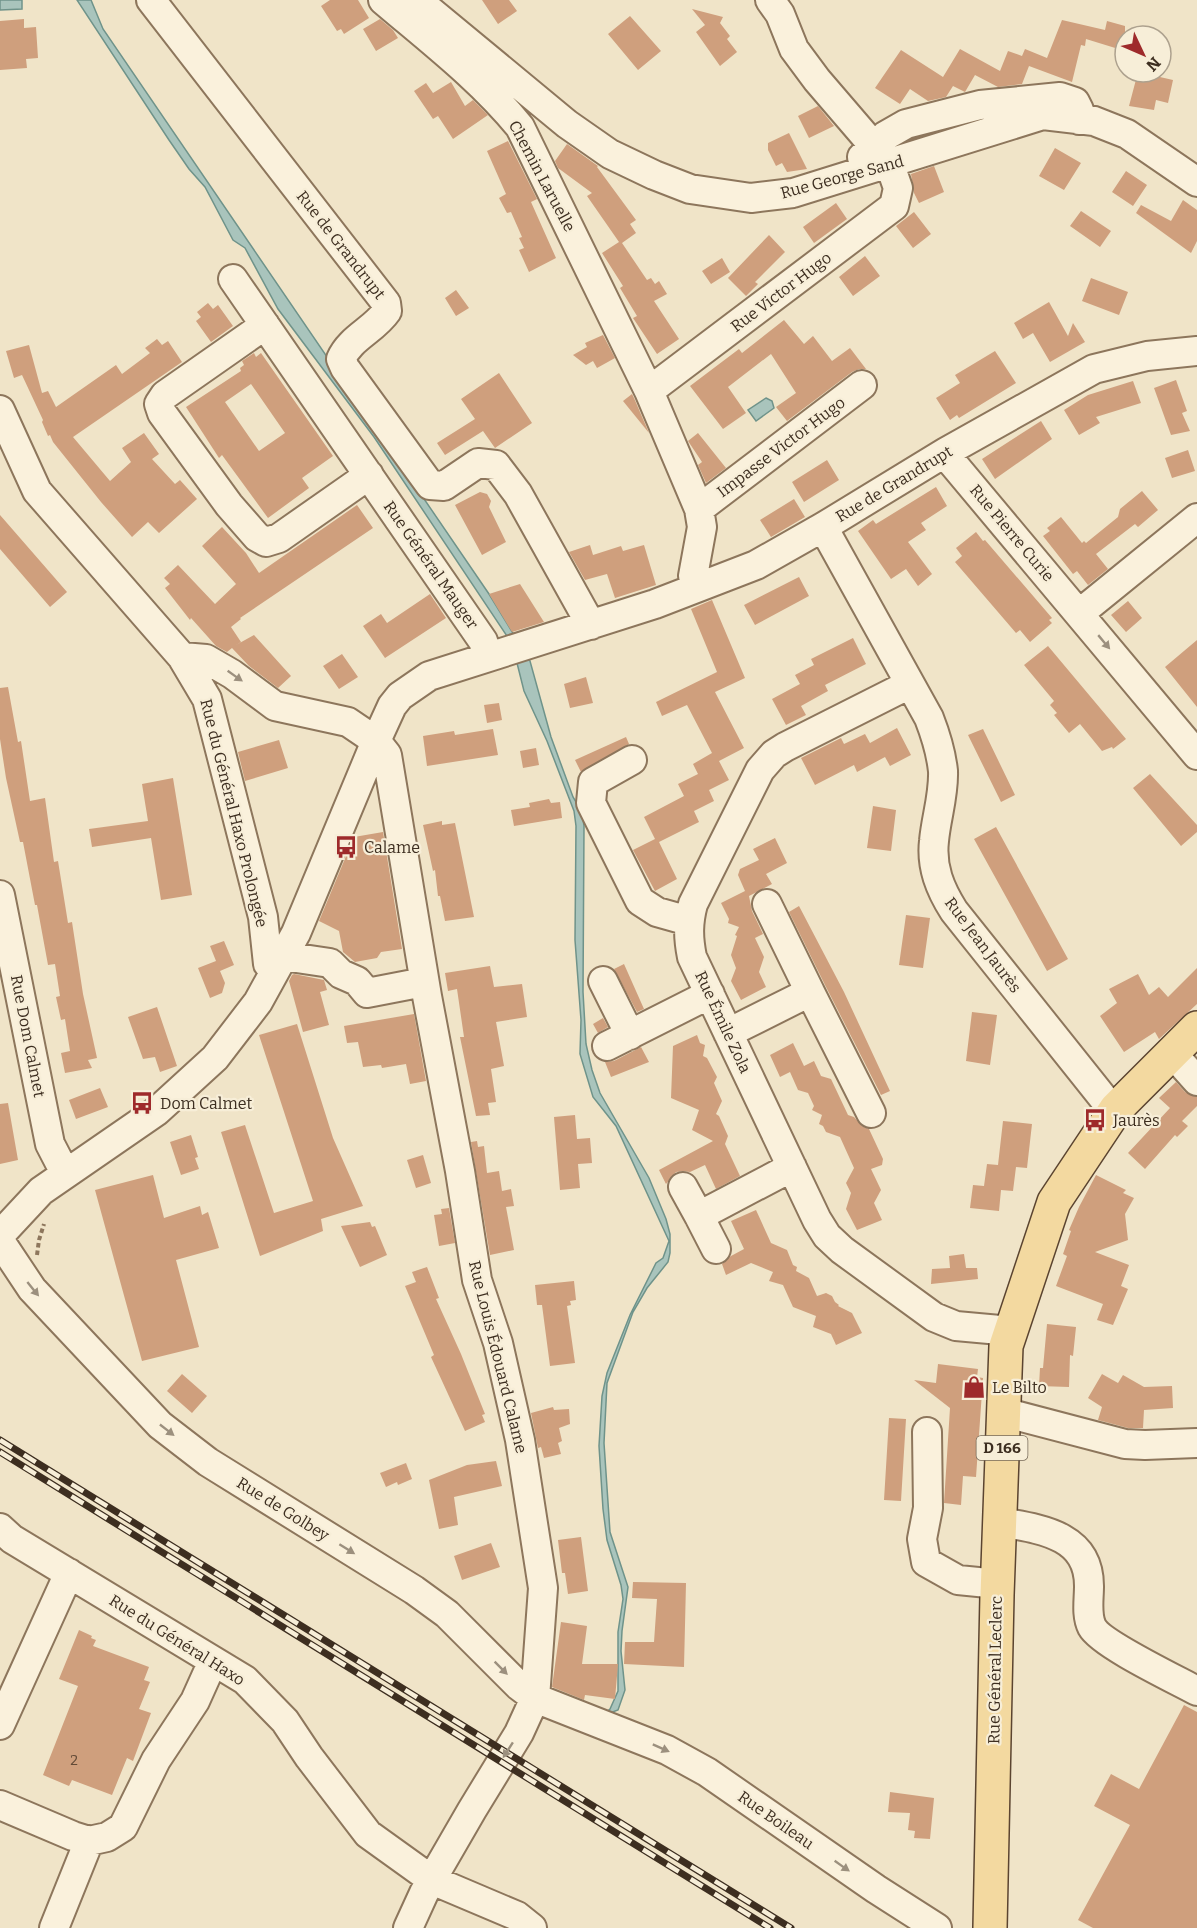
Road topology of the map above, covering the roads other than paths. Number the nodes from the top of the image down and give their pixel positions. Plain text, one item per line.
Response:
1 (151, 0) edge
2 (383, 0) edge
3 (417, 0) edge
4 (775, 7) edge
5 (883, 155) junction
6 (1197, 182) edge
7 (233, 279) dead end
8 (265, 325) junction
9 (1197, 351) edge
10 (862, 385) dead end
11 (649, 391) junction
12 (0, 410) edge
13 (946, 452) junction
14 (369, 475) junction
15 (699, 510) junction
16 (1197, 518) edge
17 (823, 527) junction
18 (699, 587) junction
19 (1080, 614) junction
20 (591, 625) junction
21 (510, 651) junction
22 (182, 657) junction
23 (910, 684) junction
24 (376, 741) junction
25 (1197, 755) edge
26 (632, 760) dead end
27 (0, 895) edge
28 (767, 904) dead end
29 (688, 921) junction
30 (279, 963) junction
31 (603, 981) dead end
32 (424, 982) junction
33 (810, 992) junction
34 (710, 994) junction
35 (1197, 1028) edge
36 (728, 1033) junction
37 (1172, 1053) junction
38 (1197, 1080) edge
39 (1116, 1109) junction
40 (871, 1113) dead end
41 (792, 1167) junction
42 (65, 1173) junction
43 (683, 1187) dead end
44 (699, 1216) junction
45 (0, 1234) edge
46 (0, 1241) edge
47 (716, 1249) dead end
48 (1011, 1331) junction
49 (1003, 1412) junction
50 (927, 1432) dead end
51 (1197, 1443) edge
52 (1000, 1522) junction
53 (0, 1528) edge
54 (69, 1573) junction
55 (998, 1584) junction
56 (213, 1661) junction
57 (1197, 1691) edge
58 (535, 1698) junction
59 (0, 1725) edge
60 (607, 1727) joint
61 (0, 1805) edge
62 (89, 1841) junction
63 (432, 1880) junction
64 (54, 1928) edge
65 (408, 1928) edge
66 (532, 1928) edge
67 (937, 1928) edge
68 (990, 1928) edge

1 - 20 street, Rue de Grandrupt
2 - 11 street, Chemin Laruelle
3 - 5 street, Rue George Sand
4 - 5 street, Rue Victor Hugo
5 - 6 street, Rue George Sand
5 - 11 street, Rue Victor Hugo
7 - 8 street, Rue Général Mauger
8 - 14 street, Rue Général Mauger
8 - 14 street
9 - 13 street, Rue de Grandrupt
10 - 15 street, Impasse Victor Hugo
11 - 15 street
12 - 22 street, Rue du Général Haxo Prolongée
13 - 17 street, Rue de Grandrupt
13 - 19 street, Rue Pierre Curie
14 - 21 street, Rue Général Mauger
15 - 18 street
16 - 19 street
17 - 18 street, Rue de Grandrupt
17 - 23 street, Rue Jean Jaurès
18 - 20 street, Rue de Grandrupt
19 -> 25 street, Rue Pierre Curie
20 - 21 street, Rue de Grandrupt
21 - 24 street
22 -> 24 street
22 - 30 street, Rue du Général Haxo Prolongée
23 - 29 street, Rue Émile Zola
23 - 39 street, Rue Jean Jaurès
24 - 30 street
24 - 32 street, Rue Louis Édouard Calame
26 - 29 street
27 - 42 street, Rue Dom Calmet
28 - 33 street
29 - 34 street, Rue Émile Zola
30 - 32 street
30 - 42 street
31 - 34 street
32 - 58 street, Rue Louis Édouard Calame
33 - 36 street
33 - 40 street
34 - 36 street, Rue Émile Zola
35 - 37 main road, Rue Général Leclerc / D 166
36 - 41 street, Rue Émile Zola
37 - 38 street
37 - 39 main road, Rue Général Leclerc / D 166
39 - 48 main road, Rue Général Leclerc / D 166
41 - 44 street
41 - 48 street, Rue Émile Zola
42 - 45 street
43 - 44 street
44 - 47 street
46 -> 58 street, Rue de Golbey
48 - 49 main road, Rue Général Leclerc / D 166
49 - 51 street
49 - 52 main road, Rue Général Leclerc / D 166
50 - 55 street
52 - 55 main road, Rue Général Leclerc / D 166
52 - 57 street
53 - 54 street, Rue du Général Haxo
54 - 56 street, Rue du Général Haxo
54 - 59 street
55 - 68 main road, Rue Général Leclerc / D 166
56 - 62 street
56 - 63 street, Rue du Général Haxo
58 - 60 street, Rue de Golbey
58 -> 63 street, Rue Louis Édouard Calame
60 -> 67 street, Rue Boileau
61 - 62 street
62 - 64 street
63 - 65 street, Rue Louis Édouard Calame
63 - 66 street

